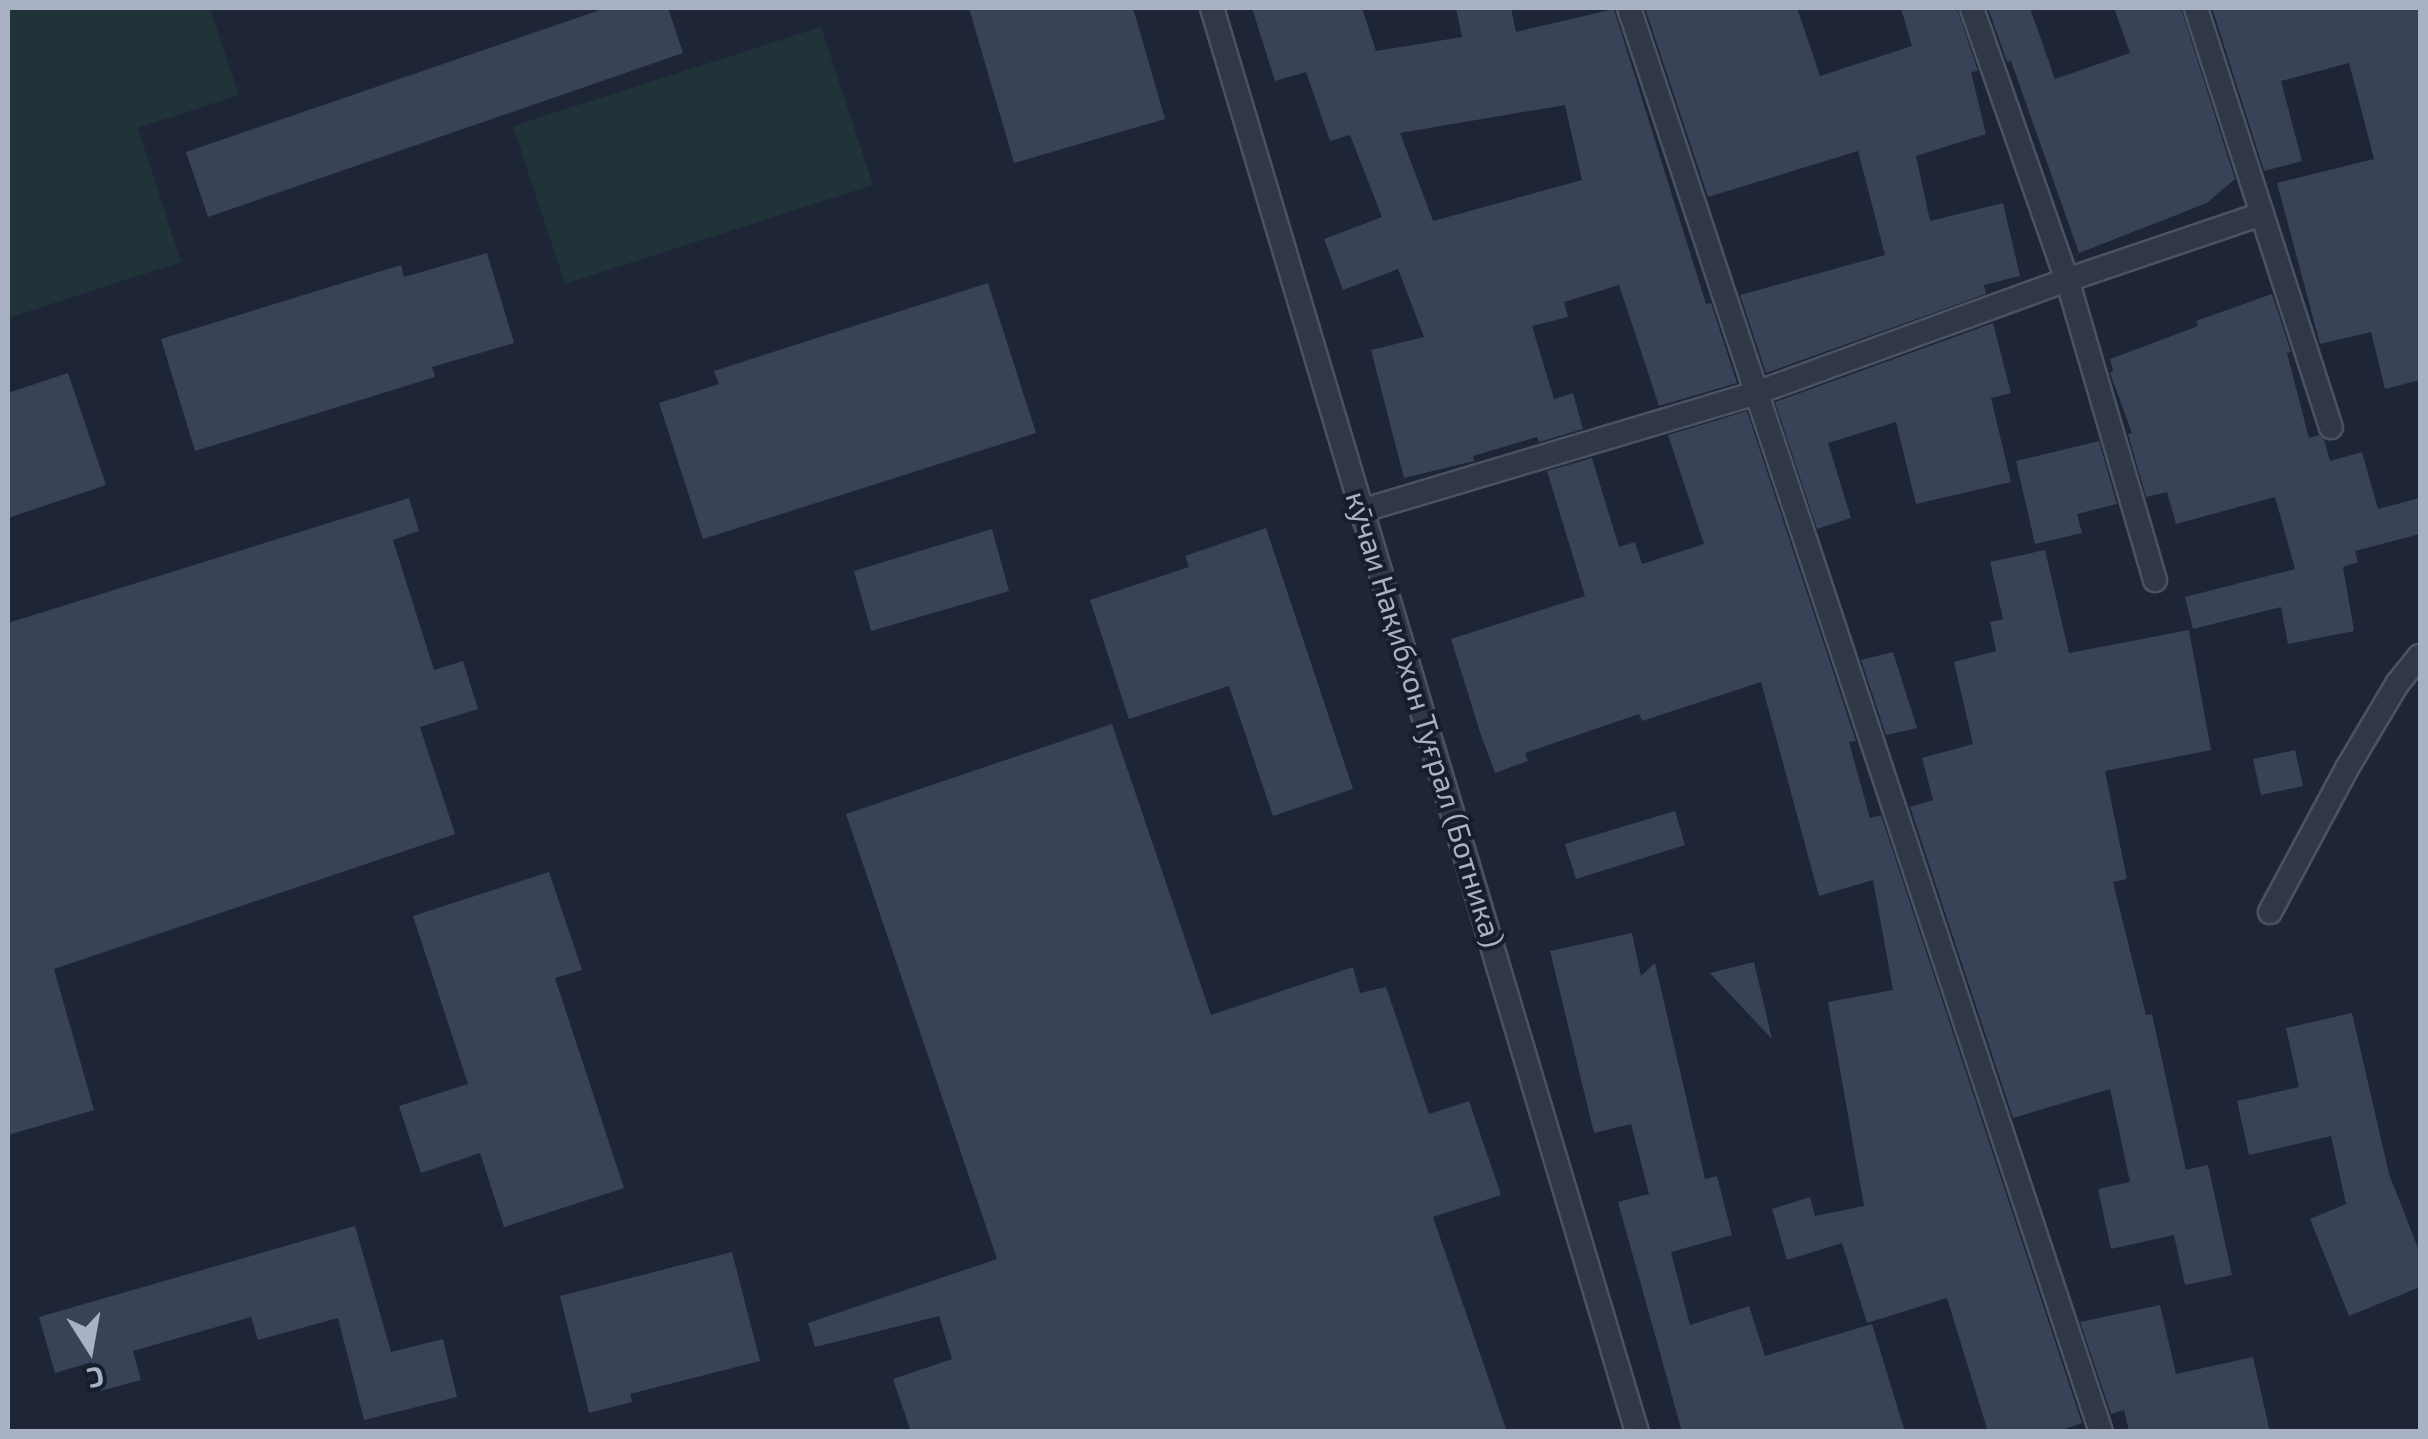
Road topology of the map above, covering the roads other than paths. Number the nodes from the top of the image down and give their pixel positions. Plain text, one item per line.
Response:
1 (1212, 8) edge
2 (1629, 8) edge
3 (1972, 8) edge
4 (2196, 8) edge
5 (2262, 214) junction
6 (2067, 280) junction
7 (1756, 392) junction
8 (2332, 427) dead end
9 (1364, 510) junction
10 (2155, 580) dead end
11 (2420, 656) edge
12 (2270, 912) dead end
13 (1637, 1432) edge
14 (2101, 1432) edge

1 - 9 lane, кӯчаи Нақибхон Туғрал (Ботника)
2 - 7 lane
3 - 6 lane
4 - 5 lane
5 - 6 lane
5 - 8 lane
6 - 7 lane
6 - 10 lane
7 - 9 lane
7 - 14 lane
9 - 13 lane, кӯчаи Нақибхон Туғрал (Ботника)
11 - 12 lane

